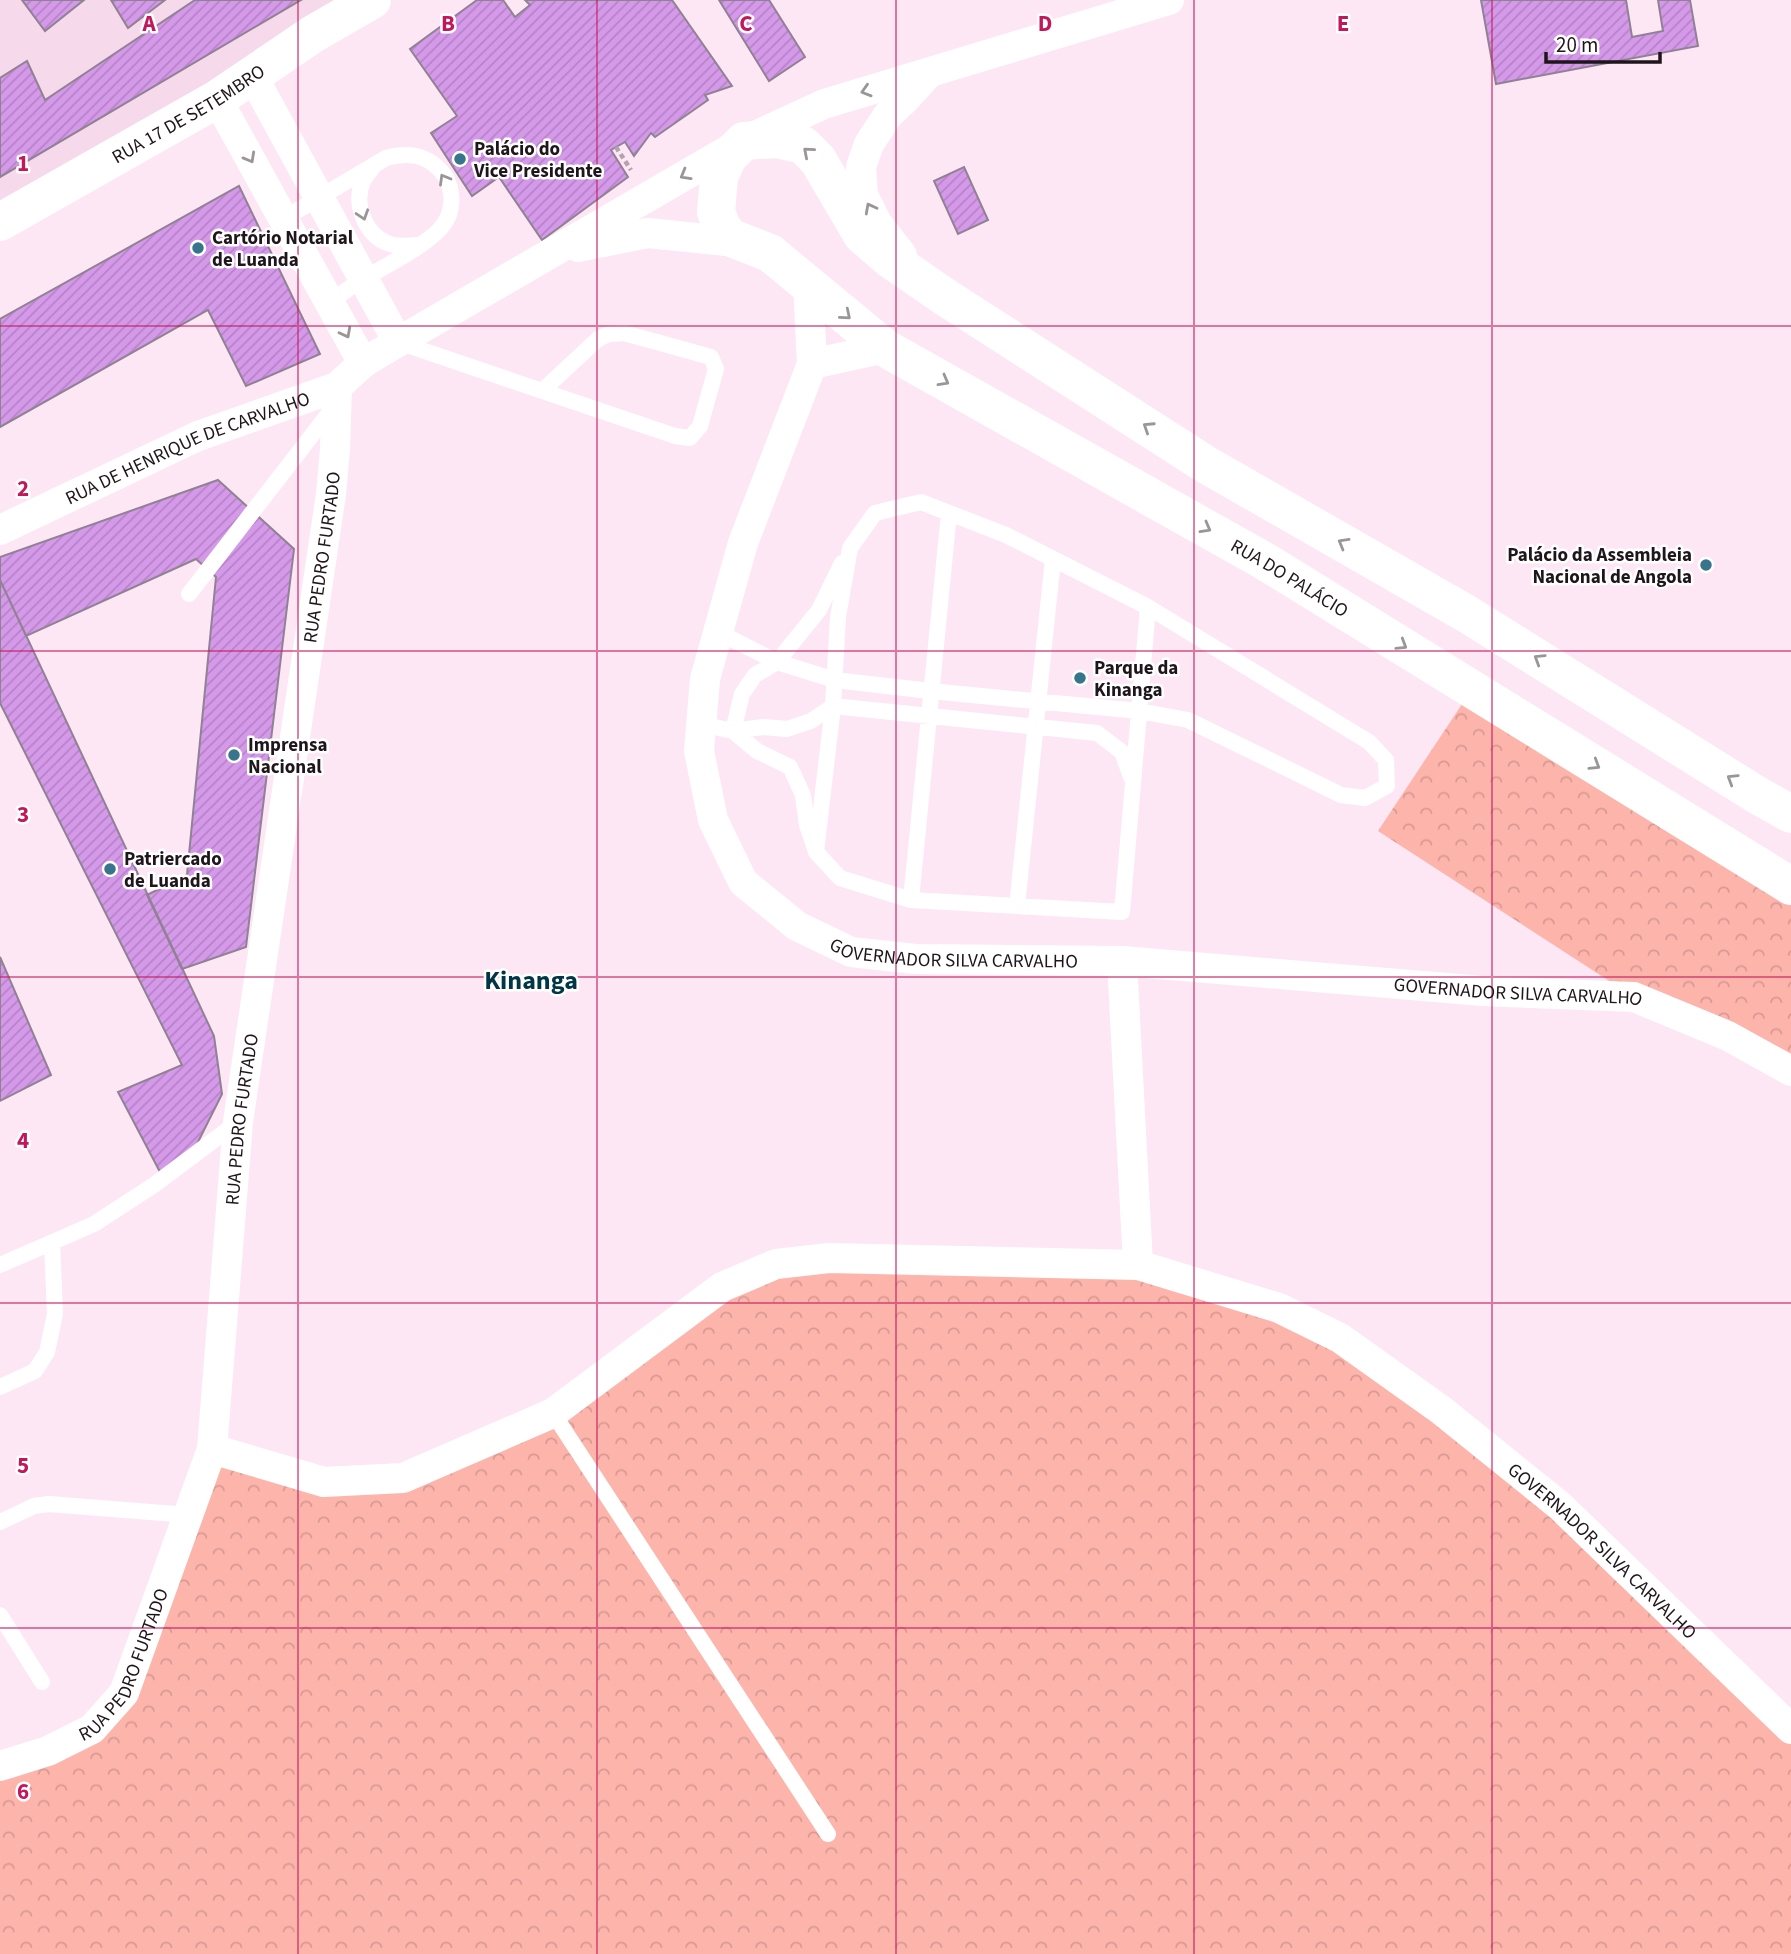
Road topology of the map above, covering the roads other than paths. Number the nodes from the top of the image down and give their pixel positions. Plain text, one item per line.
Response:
1 (372, 0) edge
2 (1169, 0) edge
3 (931, 71) junction
4 (252, 75) junction
5 (216, 99) junction
6 (744, 141) junction
7 (386, 158) junction
8 (318, 197) junction
9 (283, 219) junction
10 (0, 222) edge
11 (432, 239) junction
12 (748, 243) junction
13 (554, 252) junction
14 (799, 276) junction
15 (363, 279) junction
16 (945, 297) junction
17 (330, 302) junction
18 (398, 342) junction
19 (885, 348) junction
20 (363, 363) junction
21 (812, 364) junction
22 (542, 391) junction
23 (337, 395) junction
24 (1205, 464) junction
25 (1171, 509) junction
26 (950, 513) junction
27 (0, 530) edge
28 (850, 548) junction
29 (1053, 559) junction
30 (189, 594) dead end
31 (1148, 607) junction
32 (718, 632) junction
33 (777, 662) junction
34 (835, 680) junction
35 (930, 691) junction
36 (1038, 702) junction
37 (833, 706) junction
38 (1139, 711) junction
39 (928, 716) junction
40 (701, 724) junction
41 (1036, 726) junction
42 (733, 731) junction
43 (1133, 784) junction
44 (1791, 814) edge
45 (817, 852) junction
46 (1791, 886) edge
47 (911, 900) junction
48 (1017, 906) junction
49 (1122, 961) junction
50 (1791, 1071) edge
51 (238, 1122) junction
52 (52, 1242) junction
53 (0, 1265) edge
54 (1138, 1265) junction
55 (0, 1387) edge
56 (554, 1413) junction
57 (212, 1449) junction
58 (188, 1515) junction
59 (0, 1522) edge
60 (0, 1615) edge
61 (42, 1682) dead end
62 (1791, 1729) edge
63 (0, 1766) edge
64 (828, 1834) dead end

1 - 4 street, RUA 17 DE SETEMBRO
2 - 3 street
3 -> 6 street
16 -> 3 street
4 - 5 street, RUA 17 DE SETEMBRO
4 - 8 street
5 -> 9 street
5 - 10 street, RUA 17 DE SETEMBRO
6 - 12 street, RUA DO PALÁCIO
6 -> 13 street
16 -> 6 street
7 - 8 lane
11 -> 7 lane
7 -> 11 lane
8 - 9 lane
8 - 15 street
9 - 17 street
11 - 15 lane
12 - 13 street
12 - 14 street, RUA DO PALÁCIO
13 - 18 street
14 -> 19 street, RUA DO PALÁCIO
14 - 21 street, GOVERNADOR SILVA CARVALHO
15 - 17 lane
15 - 18 street
24 -> 16 street
17 -> 20 street
18 - 20 street
18 - 22 lane
19 - 21 street
19 -> 25 street, RUA DO PALÁCIO
20 - 23 street
21 - 32 street, GOVERNADOR SILVA CARVALHO
22 - 22 lane
23 - 27 street, RUA DE HENRIQUE DE CARVALHO
23 - 30 lane
23 - 51 street, RUA PEDRO FURTADO
24 - 25 street
44 -> 24 street
25 -> 46 street, RUA DO PALÁCIO
26 - 28 lane
26 - 29 lane
26 - 35 lane
28 - 33 lane
28 - 34 lane
29 - 31 lane
29 - 36 lane
31 - 38 lane
31 - 38 lane
32 - 33 lane
32 - 40 street, GOVERNADOR SILVA CARVALHO
33 - 34 lane
33 - 42 lane
34 - 35 lane
34 - 37 lane
35 - 36 lane
35 - 39 lane
36 - 38 lane
36 - 41 lane
37 - 39 lane
37 - 42 lane
37 - 45 lane
38 - 43 lane
39 - 41 lane
39 - 47 lane
40 - 42 lane
40 - 49 street, GOVERNADOR SILVA CARVALHO
41 - 43 lane
41 - 48 lane
42 - 45 lane
43 - 48 lane
45 - 47 lane
47 - 48 lane
49 - 50 street, GOVERNADOR SILVA CARVALHO
49 - 54 street
51 - 52 lane
51 - 57 street, RUA PEDRO FURTADO
52 - 53 lane
52 - 55 lane
54 - 56 street, GOVERNADOR SILVA CARVALHO
54 - 62 street, GOVERNADOR SILVA CARVALHO
56 - 57 street, GOVERNADOR SILVA CARVALHO
56 - 64 lane
57 - 58 street, RUA PEDRO FURTADO
58 - 59 lane
58 - 63 street, RUA PEDRO FURTADO
60 - 61 lane

